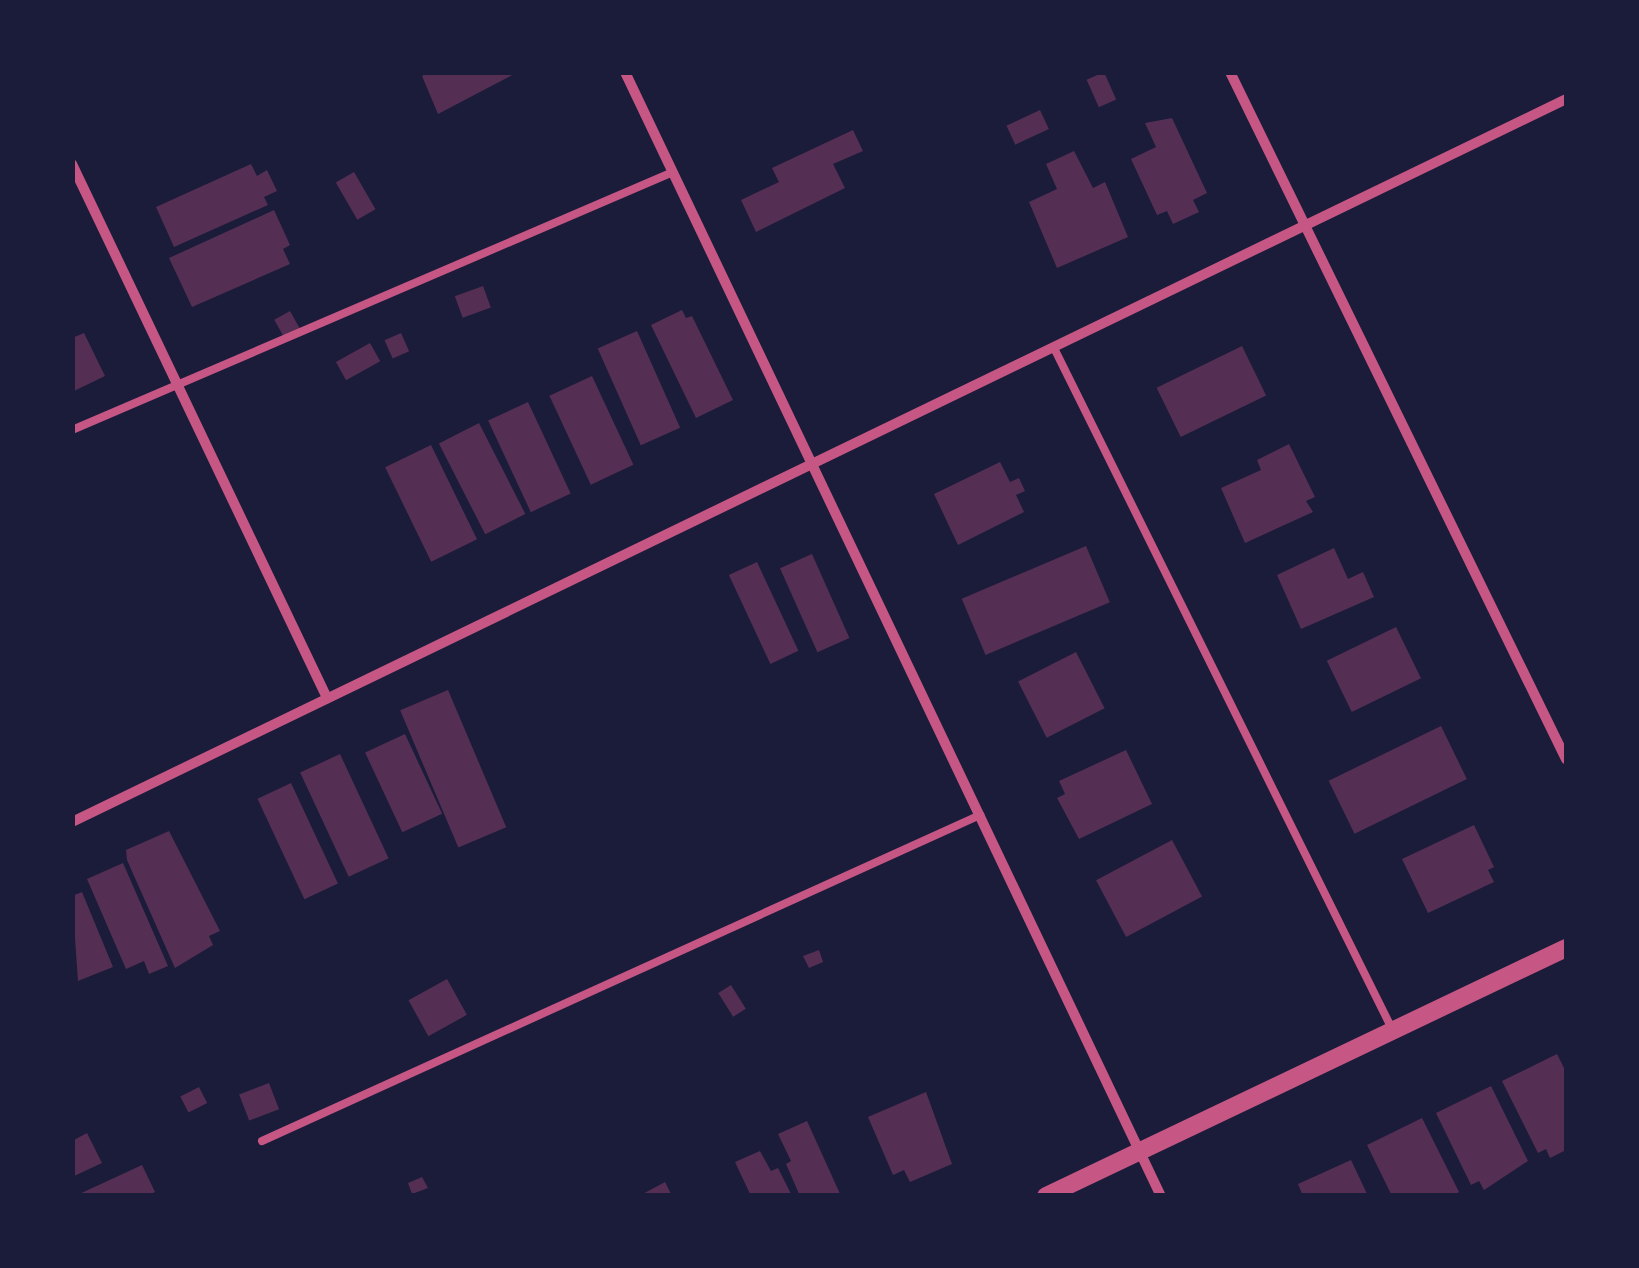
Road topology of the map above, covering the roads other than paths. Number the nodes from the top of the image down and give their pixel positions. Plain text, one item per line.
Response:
1 (626, 72) edge
2 (1230, 72) edge
3 (1566, 98) edge
4 (72, 164) edge
5 (673, 172) junction
6 (1302, 227) junction
7 (1054, 348) junction
8 (178, 385) junction
9 (72, 430) edge
10 (812, 463) junction
11 (328, 698) junction
12 (1566, 760) edge
13 (980, 815) junction
14 (72, 822) edge
15 (1566, 948) edge
16 (1393, 1030) junction
17 (262, 1142) dead end
18 (1140, 1151) junction
19 (1046, 1196) edge
20 (1162, 1196) edge

1 - 5 street
2 - 6 street
3 - 6 street
4 - 8 street
5 - 8 lane
5 - 10 street
6 - 7 street
6 - 12 street
7 - 10 street
7 - 16 lane
8 - 9 lane
8 - 11 street
10 - 11 street
10 - 13 street
11 - 14 street
13 - 17 lane
13 - 18 street
15 - 16 street
16 - 18 street
18 - 19 street
18 - 20 street

